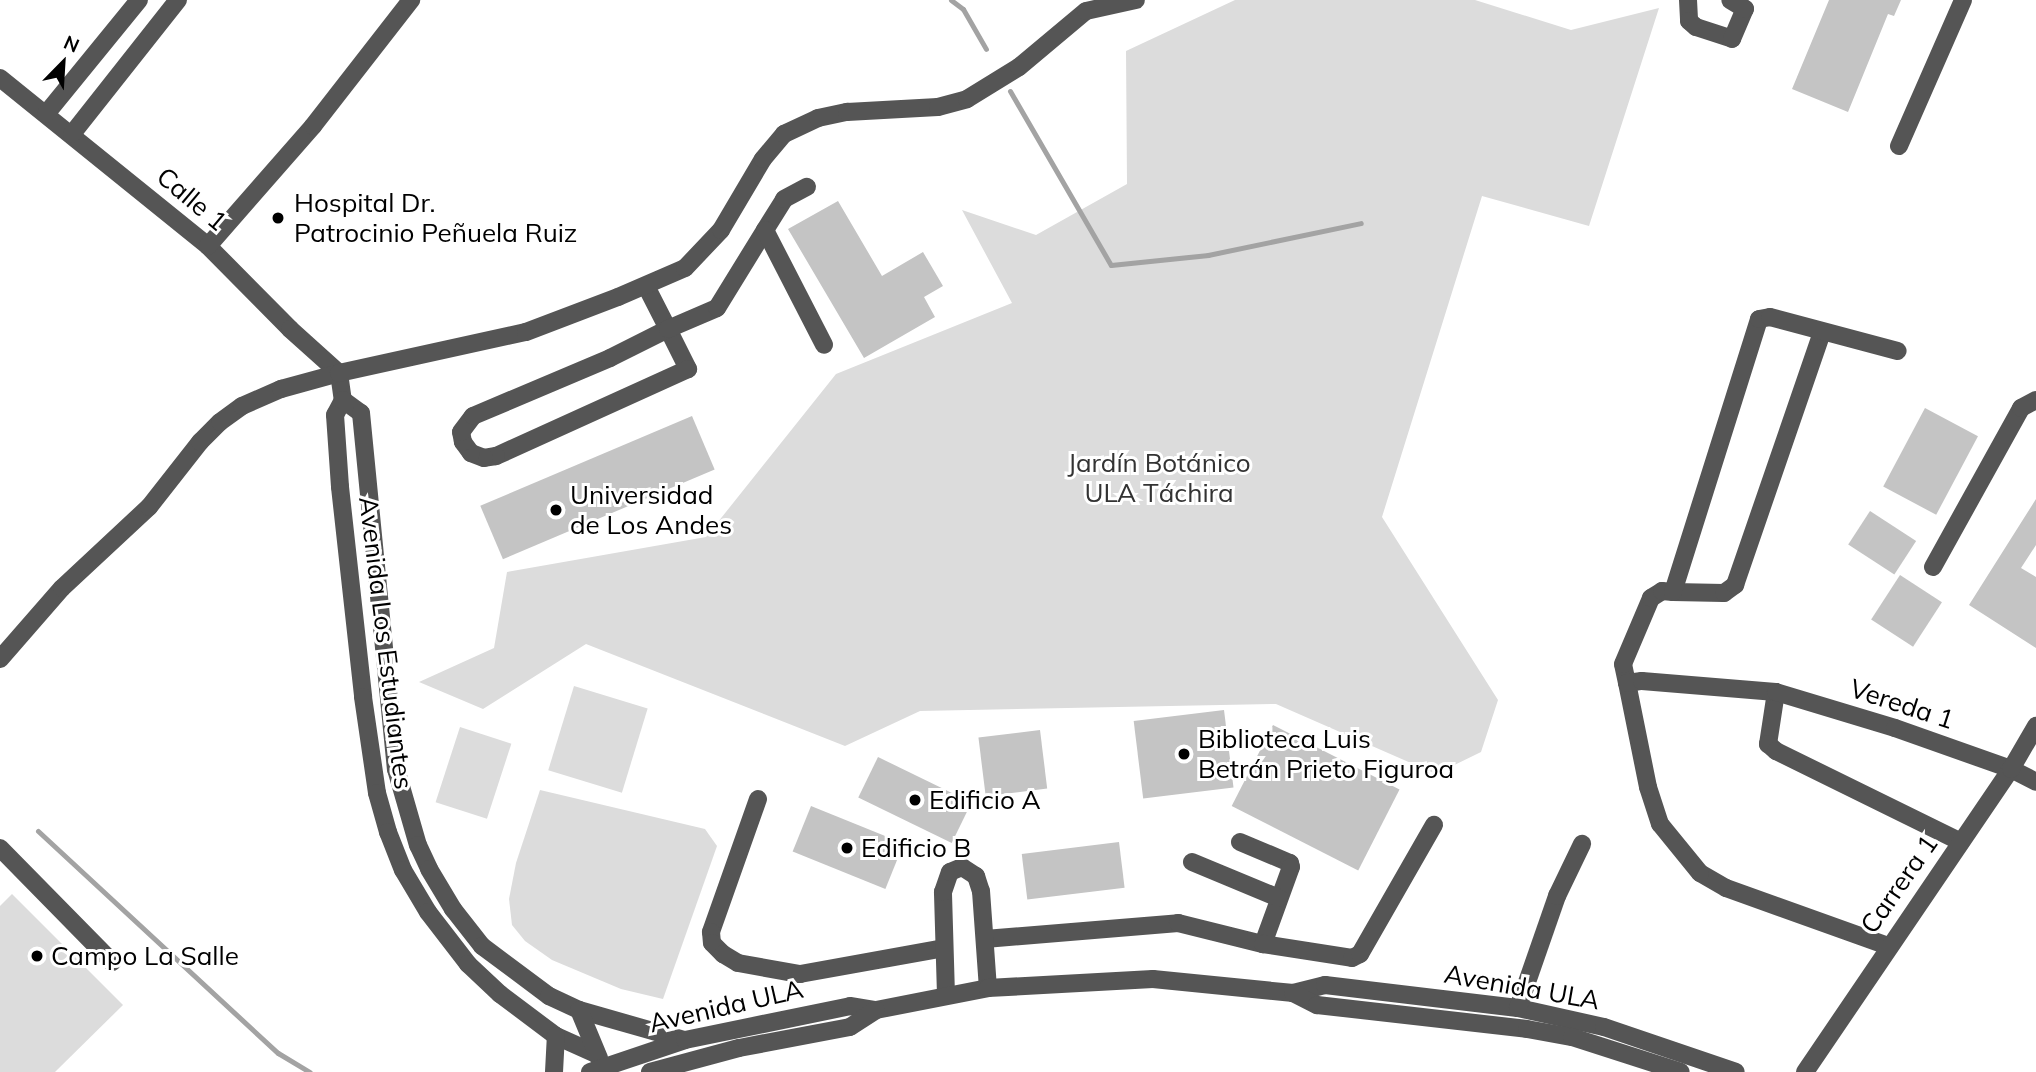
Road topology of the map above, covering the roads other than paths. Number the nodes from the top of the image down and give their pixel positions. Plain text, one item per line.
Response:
1 (139, 0) edge
2 (178, 0) edge
3 (411, 0) edge
4 (1136, 0) edge
5 (1688, 0) edge
6 (1730, 0) edge
7 (1963, 0) edge
8 (1083, 6) edge
9 (121, 21) junction
10 (148, 40) junction
11 (0, 78) edge
12 (46, 114) junction
13 (72, 134) junction
14 (1899, 146) dead end
15 (807, 187) dead end
16 (765, 230) junction
17 (208, 246) junction
18 (646, 286) junction
19 (668, 329) junction
20 (1822, 332) junction
21 (824, 345) dead end
22 (1898, 351) dead end
23 (339, 373) junction
24 (343, 400) junction
25 (2036, 400) edge
26 (1933, 567) dead end
27 (1673, 592) junction
28 (0, 659) edge
29 (1626, 683) junction
30 (1776, 692) junction
31 (2036, 726) edge
32 (2011, 769) junction
33 (2036, 782) edge
34 (758, 799) dead end
35 (1434, 825) dead end
36 (1240, 842) dead end
37 (1961, 842) junction
38 (1582, 844) dead end
39 (0, 848) edge
40 (1192, 862) dead end
41 (1279, 898) junction
42 (985, 939) junction
43 (1263, 944) junction
44 (1888, 946) junction
45 (944, 948) junction
46 (112, 962) dead end
47 (988, 988) junction
48 (1293, 993) junction
49 (946, 995) junction
50 (1518, 1008) junction
51 (579, 1010) junction
52 (876, 1010) junction
53 (556, 1037) junction
54 (685, 1040) junction
55 (696, 1065) edge
56 (599, 1066) edge
57 (554, 1072) edge
58 (649, 1072) edge
59 (1681, 1072) edge
60 (1736, 1072) edge
61 (1805, 1072) edge

1 - 9 street
2 - 10 street
3 - 17 street
4 - 8 street
5 - 6 street
7 - 14 street
8 - 18 street
9 - 10 street
9 - 12 street
10 - 13 street
11 - 12 street, Calle 1
12 - 13 street, Calle 1
13 - 17 street, Calle 1
15 - 16 street
16 - 19 street
16 - 21 street
17 - 23 street, Calle 1
18 - 19 street
18 - 23 street
19 - 19 street
20 - 22 street
20 - 27 street
20 - 27 street
23 - 24 street, Avenida Los Estudiantes
23 - 28 street
24 - 51 street, Avenida Los Estudiantes
24 - 53 street, Avenida Los Estudiantes
25 - 26 street
27 - 29 street
29 - 30 street, Vereda 1
29 - 44 street
30 - 32 street, Vereda 1
30 - 37 street
31 - 32 street, Carrera 1
32 - 33 street, Vereda 1
32 - 37 street, Carrera 1
34 - 45 street
35 - 43 street
36 - 41 street
37 - 44 street, Carrera 1
38 - 50 street
39 - 46 street
40 - 41 street
41 - 43 street
42 - 43 street
42 - 45 street
42 - 47 street
44 - 61 street, Carrera 1
45 - 49 street
47 - 48 street, Avenida ULA
47 - 49 street, Avenida ULA
48 - 50 street, Avenida ULA
48 - 59 street, Avenida ULA
49 - 52 street, Avenida ULA
50 - 60 street, Avenida ULA
51 - 54 street, Avenida Los Estudiantes
51 - 56 street
52 - 54 street, Avenida ULA
52 - 55 street, Avenida ULA
53 - 56 street, Avenida Los Estudiantes
53 - 57 street
54 - 56 street, Avenida ULA
55 - 58 street, Avenida ULA

